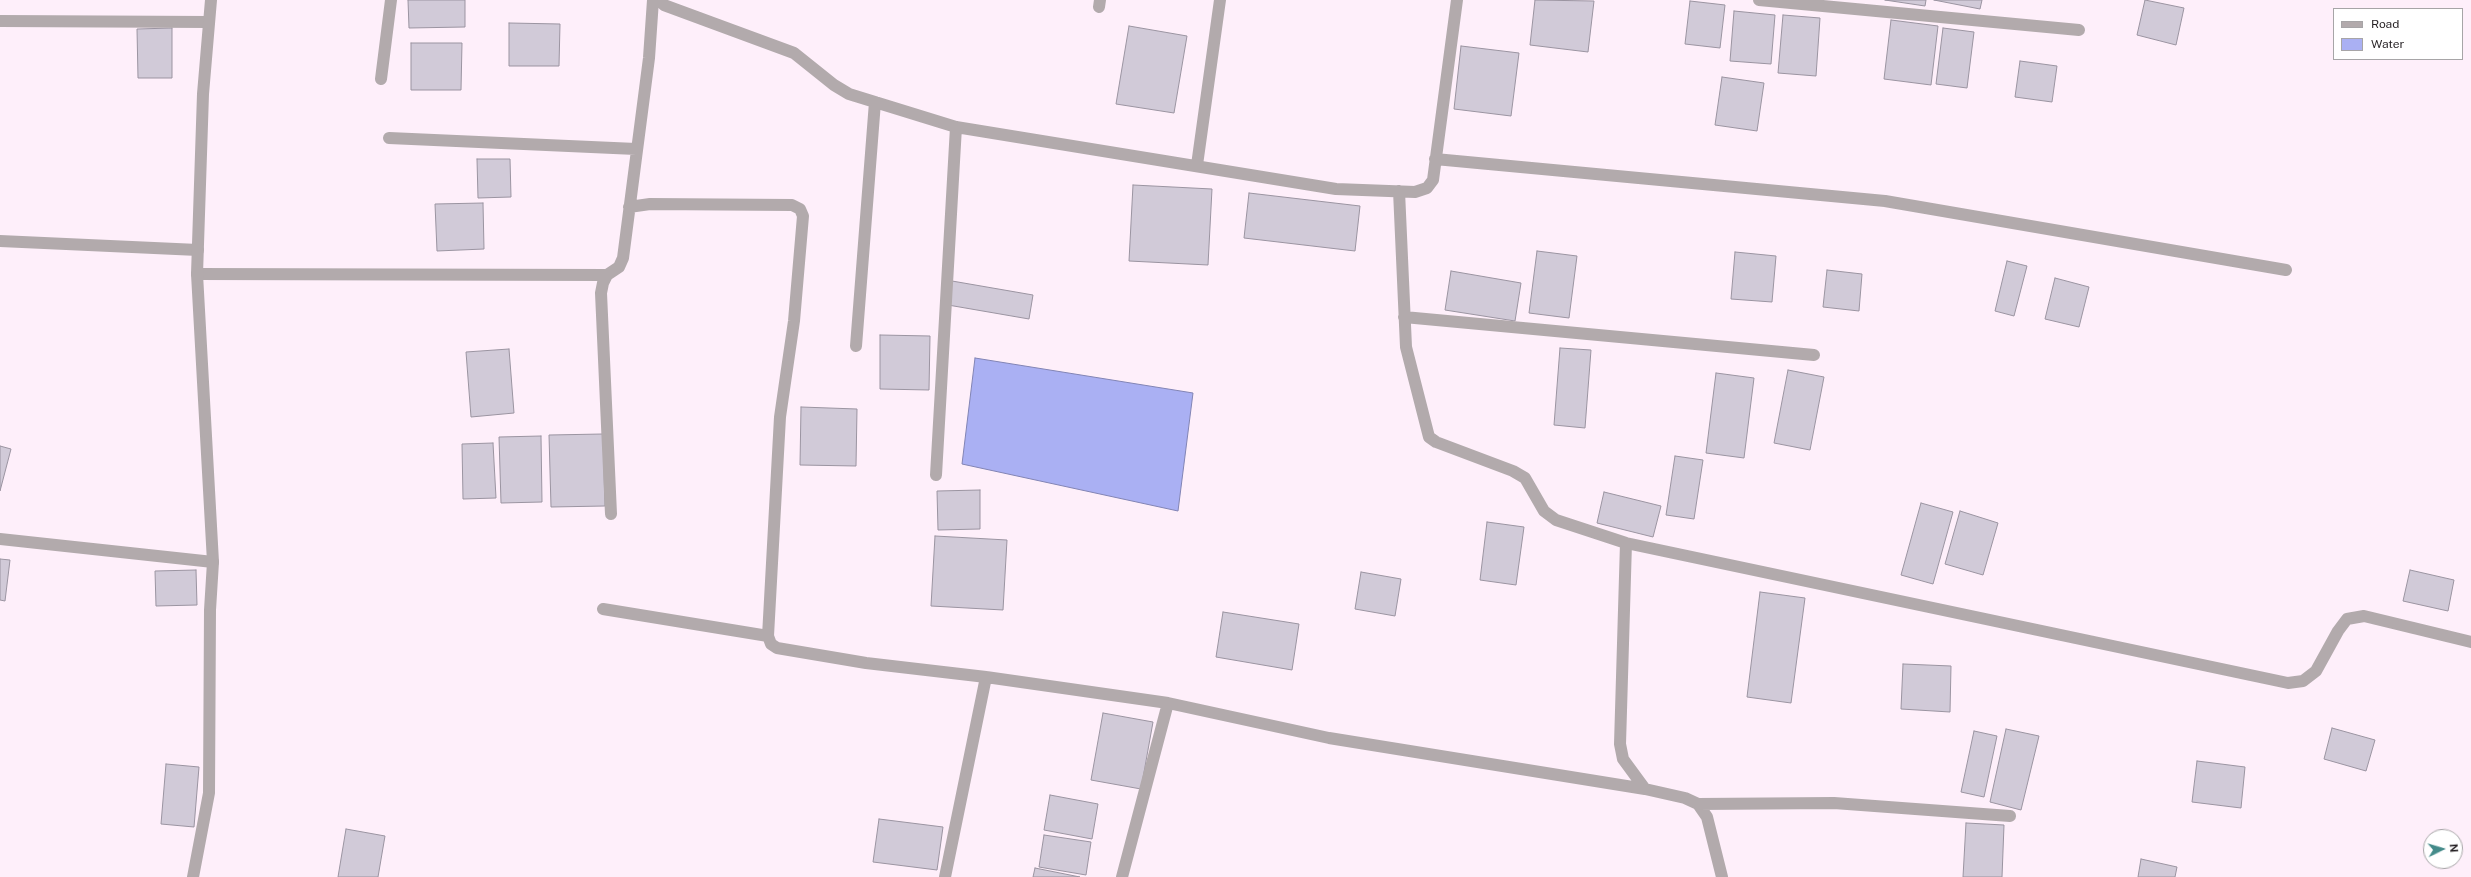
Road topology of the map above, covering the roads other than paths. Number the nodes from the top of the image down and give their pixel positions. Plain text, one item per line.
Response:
1 (211, 0) edge
2 (391, 0) edge
3 (653, 0) edge
4 (659, 0) edge
5 (1220, 0) edge
6 (1457, 0) edge
7 (1759, 0) edge
8 (0, 21) edge
9 (209, 22) junction
10 (2079, 30) dead end
11 (381, 79) dead end
12 (876, 102) junction
13 (956, 128) junction
14 (388, 138) dead end
15 (636, 149) junction
16 (1435, 160) junction
17 (1197, 165) junction
18 (1399, 191) junction
19 (630, 207) junction
20 (0, 241) edge
21 (198, 250) junction
22 (2286, 270) dead end
23 (197, 274) junction
24 (608, 275) junction
25 (1404, 317) junction
26 (856, 346) dead end
27 (1814, 355) dead end
28 (936, 475) dead end
29 (611, 514) dead end
30 (0, 539) edge
31 (1626, 543) junction
32 (213, 562) junction
33 (603, 609) dead end
34 (768, 636) junction
35 (2471, 642) edge
36 (986, 677) junction
37 (1168, 703) junction
38 (1645, 788) junction
39 (1698, 804) junction
40 (2010, 816) dead end
41 (193, 877) edge
42 (946, 877) edge
43 (1122, 877) edge
44 (1722, 877) edge

1 - 9 street
2 - 11 street
3 - 15 street
4 - 12 street
5 - 17 street
6 - 16 street
7 - 10 street
8 - 9 street
9 - 21 street
12 - 13 street
12 - 26 street
13 - 17 street
13 - 28 street
14 - 15 street
15 - 19 street
16 - 18 street
16 - 22 street
17 - 18 street
18 - 25 street
19 - 24 street
19 - 34 street
20 - 21 street
21 - 23 street
23 - 24 street
23 - 32 street
24 - 29 street
25 - 27 street
25 - 31 street
30 - 32 street
31 - 35 street
31 - 38 street
32 - 41 street
33 - 34 street
34 - 36 street
36 - 37 street
36 - 42 street
37 - 38 street
37 - 43 street
38 - 39 street
39 - 40 street
39 - 44 street

